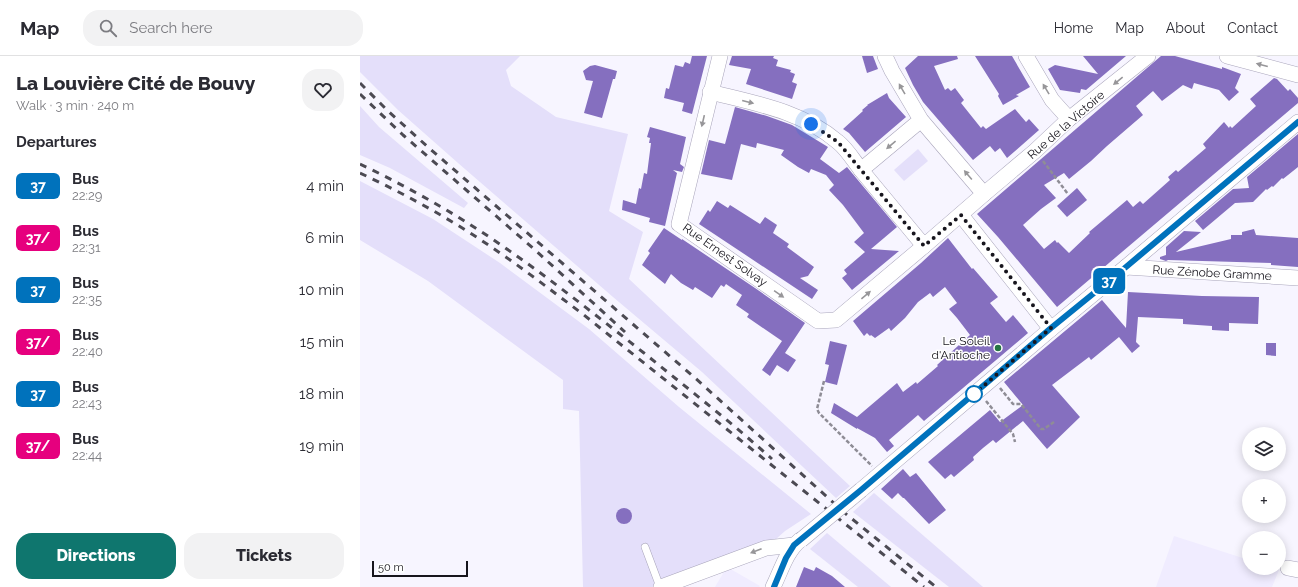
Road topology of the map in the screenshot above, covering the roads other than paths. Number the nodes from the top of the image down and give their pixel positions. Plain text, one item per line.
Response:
1 (720, 56) edge
2 (885, 56) edge
3 (1026, 56) edge
4 (1148, 56) edge
5 (1227, 56) edge
6 (1298, 75) edge
7 (710, 92) junction
8 (1069, 119) junction
9 (921, 120) junction
10 (1298, 122) edge
11 (861, 170) junction
12 (984, 194) junction
13 (961, 215) junction
14 (924, 246) junction
15 (1126, 267) junction
16 (1298, 278) edge
17 (1051, 328) junction
18 (797, 542) junction
19 (645, 547) dead end
20 (660, 587) edge
21 (774, 587) edge

1 - 7 street, Rue Ernest Solvay
9 -> 2 street
8 -> 3 street
4 -> 8 street, Rue de la Victoire
6 -> 5 street
7 -> 11 street
7 -> 14 street, Rue Ernest Solvay
8 - 12 street, Rue de la Victoire
9 -> 11 street
12 -> 9 street
10 - 15 street
11 - 14 street
12 - 13 street, Rue de la Victoire
13 - 14 street, Rue de la Victoire
13 - 17 street
15 - 16 street, Rue Zénobe Gramme
15 - 17 street
17 - 18 street, bridge
18 -> 20 street
18 - 21 street
19 - 20 lane

